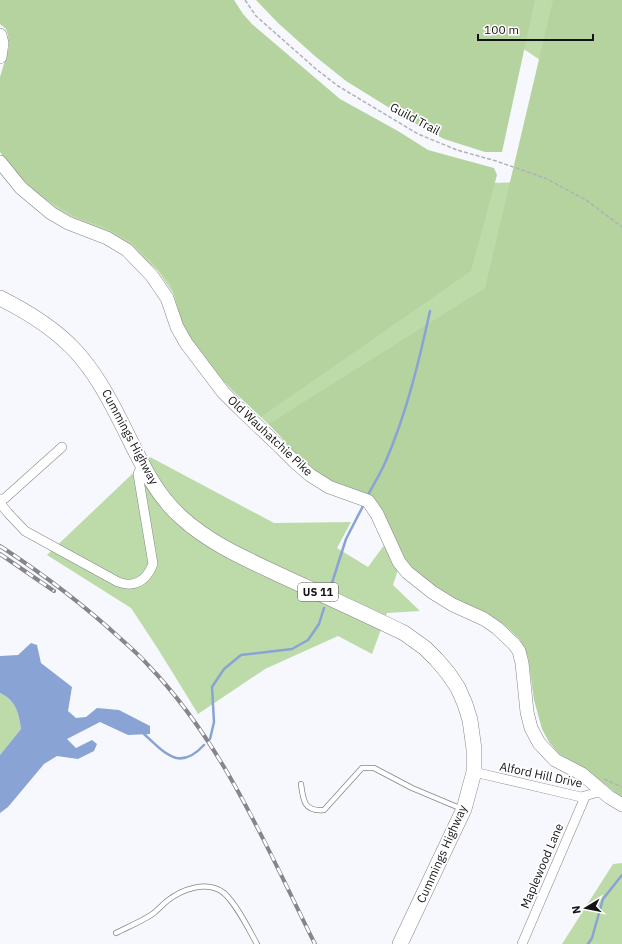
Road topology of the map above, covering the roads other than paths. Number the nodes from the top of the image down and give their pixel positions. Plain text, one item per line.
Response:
1 (0, 35) edge
2 (0, 57) edge
3 (0, 162) edge
4 (0, 298) edge
5 (62, 447) dead end
6 (142, 465) junction
7 (0, 499) edge
8 (0, 503) edge
9 (474, 772) junction
10 (301, 784) dead end
11 (602, 791) junction
12 (584, 797) junction
13 (622, 805) edge
14 (464, 809) junction
15 (116, 933) dead end
16 (257, 944) edge
17 (400, 944) edge
18 (522, 944) edge

1 - 2 main road
3 - 11 main road, Old Wauhatchie Pike
4 - 6 main road, Cummings Highway / US 11
5 - 7 street
6 - 8 street
6 - 9 main road, Cummings Highway / US 11
9 - 12 street, Alford Hill Drive
9 - 14 main road, Cummings Highway / US 11
10 - 14 lane
11 - 12 street, Alford Hill Drive
11 - 13 main road, Old Wauhatchie Pike
12 - 18 street, Maplewood Lane
14 - 17 main road, Cummings Highway / US 11
15 - 16 lane

